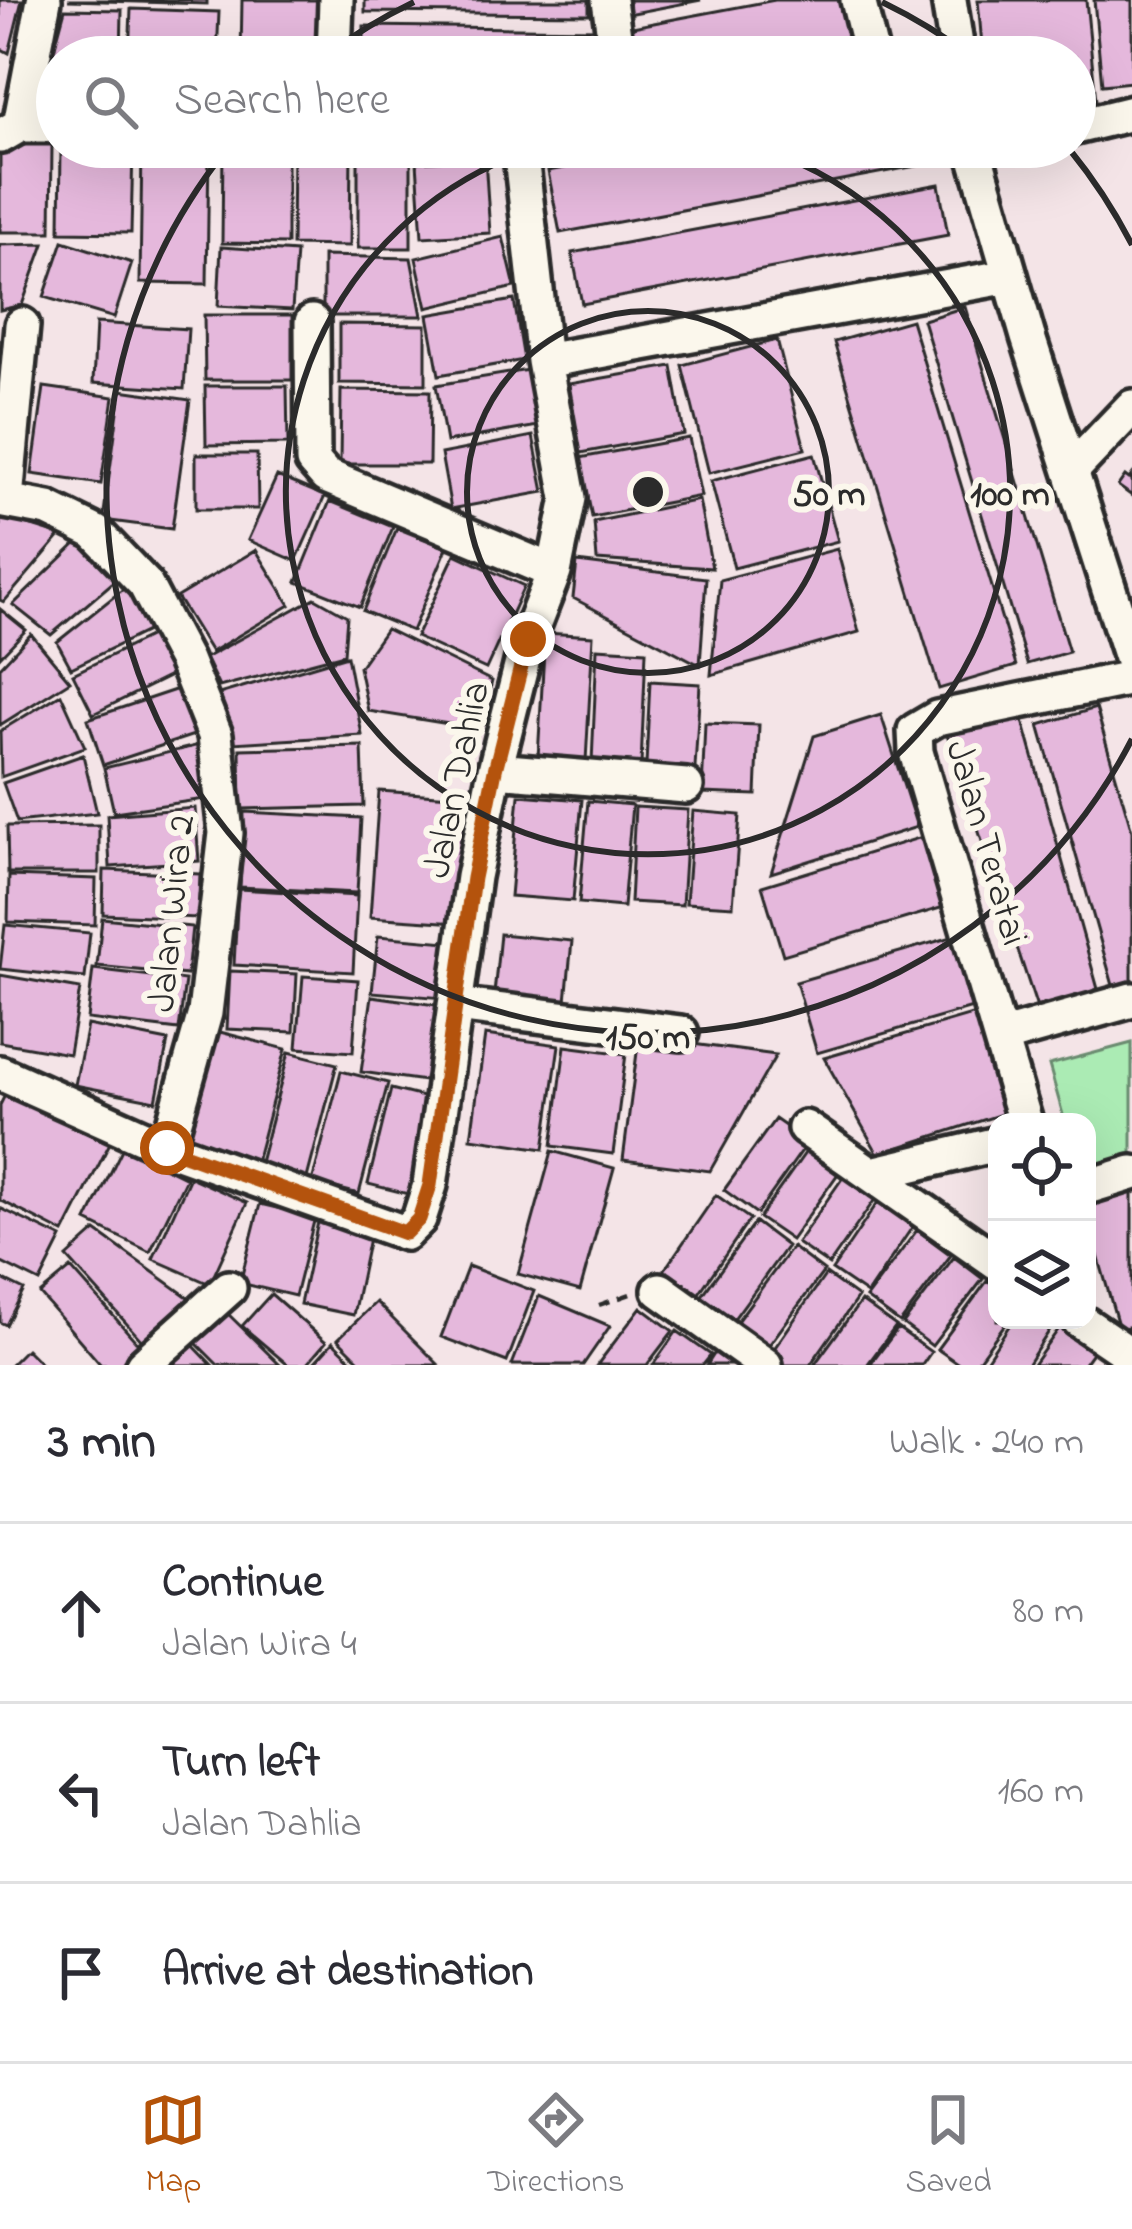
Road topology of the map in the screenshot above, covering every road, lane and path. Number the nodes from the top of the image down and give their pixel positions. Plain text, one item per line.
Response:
1 (44, 0) edge
2 (336, 0) edge
3 (609, 0) edge
4 (858, 0) edge
5 (949, 0) edge
6 (335, 36) edge
7 (613, 36) edge
8 (867, 36) edge
9 (955, 36) edge
10 (1132, 112) edge
11 (1096, 121) edge
12 (10, 131) edge
13 (522, 168) edge
14 (981, 168) edge
15 (1010, 276) junction
16 (312, 322) dead end
17 (22, 325) dead end
18 (544, 361) junction
19 (1132, 407) edge
20 (1071, 471) junction
21 (3, 499) edge
22 (554, 572) junction
23 (1132, 661) edge
24 (1132, 677) edge
25 (495, 770) junction
26 (686, 786) dead end
27 (1132, 1000) edge
28 (455, 1005) junction
29 (681, 1033) dead end
30 (1000, 1037) junction
31 (0, 1073) edge
32 (1021, 1113) edge
33 (805, 1128) dead end
34 (988, 1146) edge
35 (167, 1148) junction
36 (1132, 1173) edge
37 (872, 1174) junction
38 (1096, 1184) edge
39 (988, 1256) edge
40 (229, 1288) dead end
41 (660, 1290) joint
42 (599, 1305) dead end
43 (1094, 1329) edge
44 (1132, 1356) edge
45 (143, 1365) edge
46 (765, 1365) edge

1 - 12 street
2 - 6 street
3 - 7 street
4 - 8 street
5 - 9 street
10 - 11 street
13 - 18 street, Jalan Dahlia
14 - 15 street
15 - 18 street
15 - 20 street
16 - 22 street
17 - 21 street
18 - 22 street, Jalan Dahlia
19 - 20 street
20 - 23 street
21 - 35 street, Jalan Wira 2
22 - 25 street, Jalan Dahlia
24 - 30 street, Jalan Teratai
25 - 26 street
25 - 28 street, Jalan Dahlia
27 - 30 street
28 - 29 street
28 - 35 street, Jalan Dahlia
30 - 32 street, Jalan Teratai
31 - 35 street
33 - 37 street
34 - 37 street
36 - 38 street
37 - 39 street
40 - 45 street
41 - 42 path
41 - 46 street
43 - 44 street

